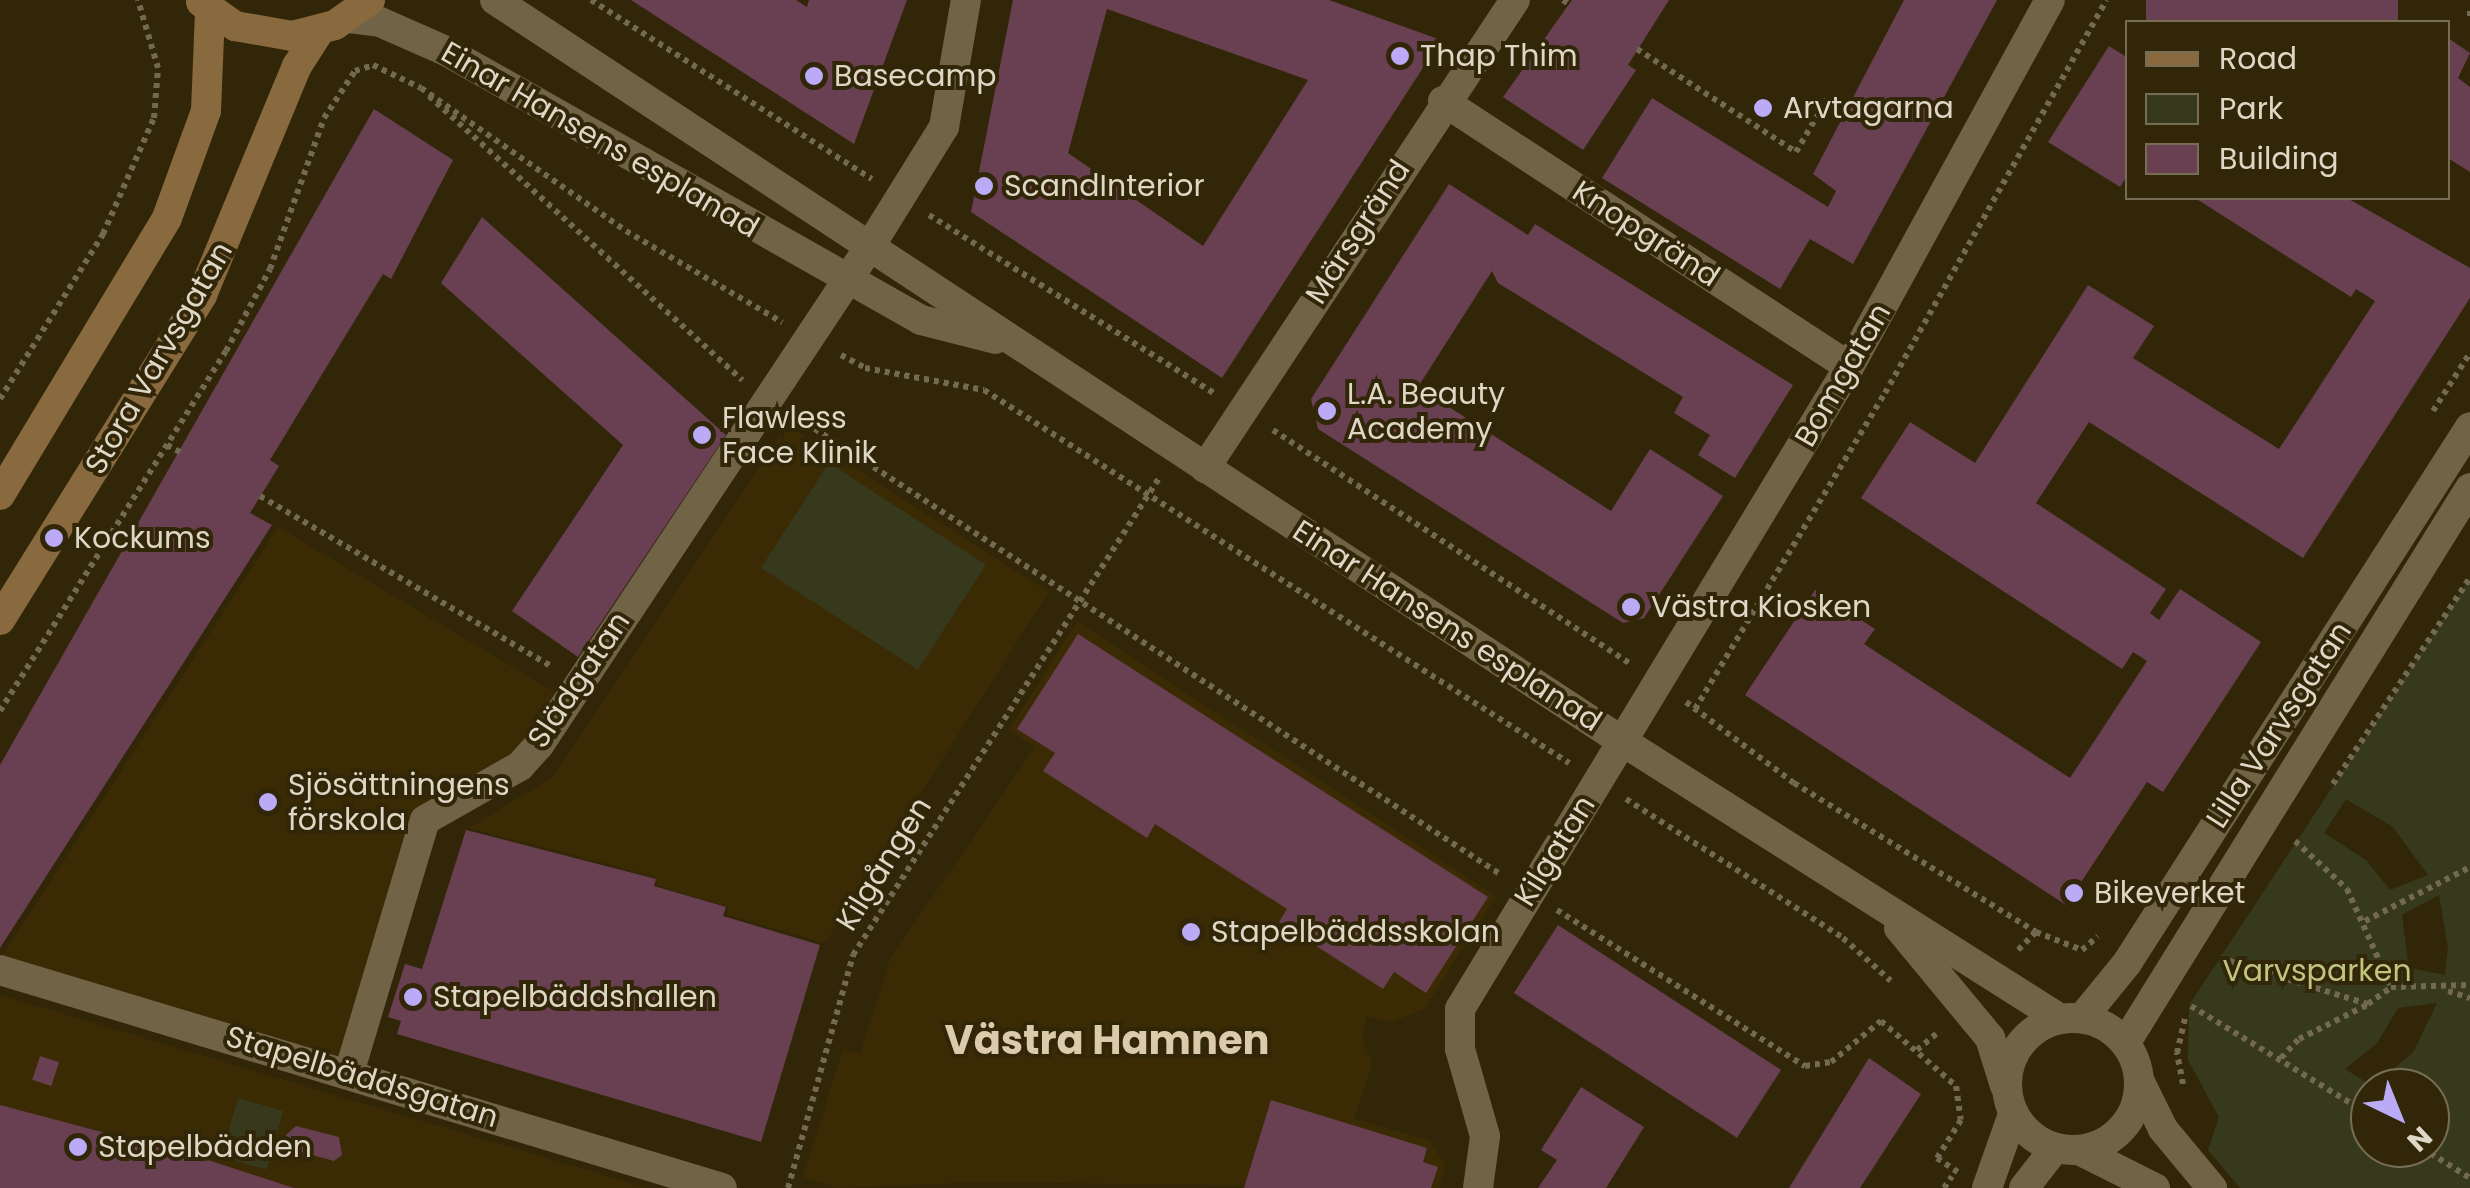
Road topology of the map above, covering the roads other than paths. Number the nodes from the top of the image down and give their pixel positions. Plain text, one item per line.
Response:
1 (495, 0) edge
2 (966, 0) edge
3 (1516, 0) edge
4 (2050, 0) edge
5 (204, 5) edge
6 (360, 9) edge
7 (320, 30) junction
8 (1443, 102) junction
9 (872, 243) junction
10 (844, 280) junction
11 (1024, 347) junction
12 (1849, 367) junction
13 (2470, 427) edge
14 (1205, 468) junction
15 (2470, 488) edge
16 (0, 495) edge
17 (0, 620) edge
18 (1625, 743) junction
19 (1874, 899) junction
20 (0, 970) edge
21 (2071, 1018) junction
22 (2126, 1042) junction
23 (350, 1073) junction
24 (2140, 1082) junction
25 (2010, 1103) junction
26 (2067, 1150) junction
27 (722, 1188) edge
28 (1478, 1188) edge
29 (1986, 1188) edge
30 (2024, 1188) edge
31 (2156, 1188) edge
32 (2212, 1188) edge

1 - 9 street, Einar Hansens esplanad
2 - 9 street
3 - 8 street, Märsgränd
4 - 12 street, Bomgatan
5 - 7 street, Stora Varvsgatan
5 - 16 street, Stora Varvsgatan
6 - 7 street, Stora Varvsgatan
6 - 10 street, Einar Hansens esplanad
7 - 17 street, Stora Varvsgatan
8 - 12 street, Knopgränd
8 - 14 street, Märsgränd
9 - 10 street
9 - 11 street, Einar Hansens esplanad
10 - 11 street, Einar Hansens esplanad
10 - 23 street, Slädgatan
11 - 14 street, Einar Hansens esplanad
12 - 18 street, Bomgatan
13 - 21 street, Lilla Varvsgatan
14 - 18 street, Einar Hansens esplanad
15 - 22 street, Lilla Varvsgatan
18 - 19 street, Einar Hansens esplanad
18 - 28 street, Kilgatan
19 - 21 street, Einar Hansens esplanad
19 - 25 street, Einar Hansens esplanad
20 - 23 street, Stapelbäddsgatan
21 - 22 street
21 - 25 street
22 - 24 street
23 - 27 street, Stapelbäddsgatan
24 - 26 street
24 - 32 street
25 - 26 street
25 - 29 street
26 - 30 street
26 - 31 street

